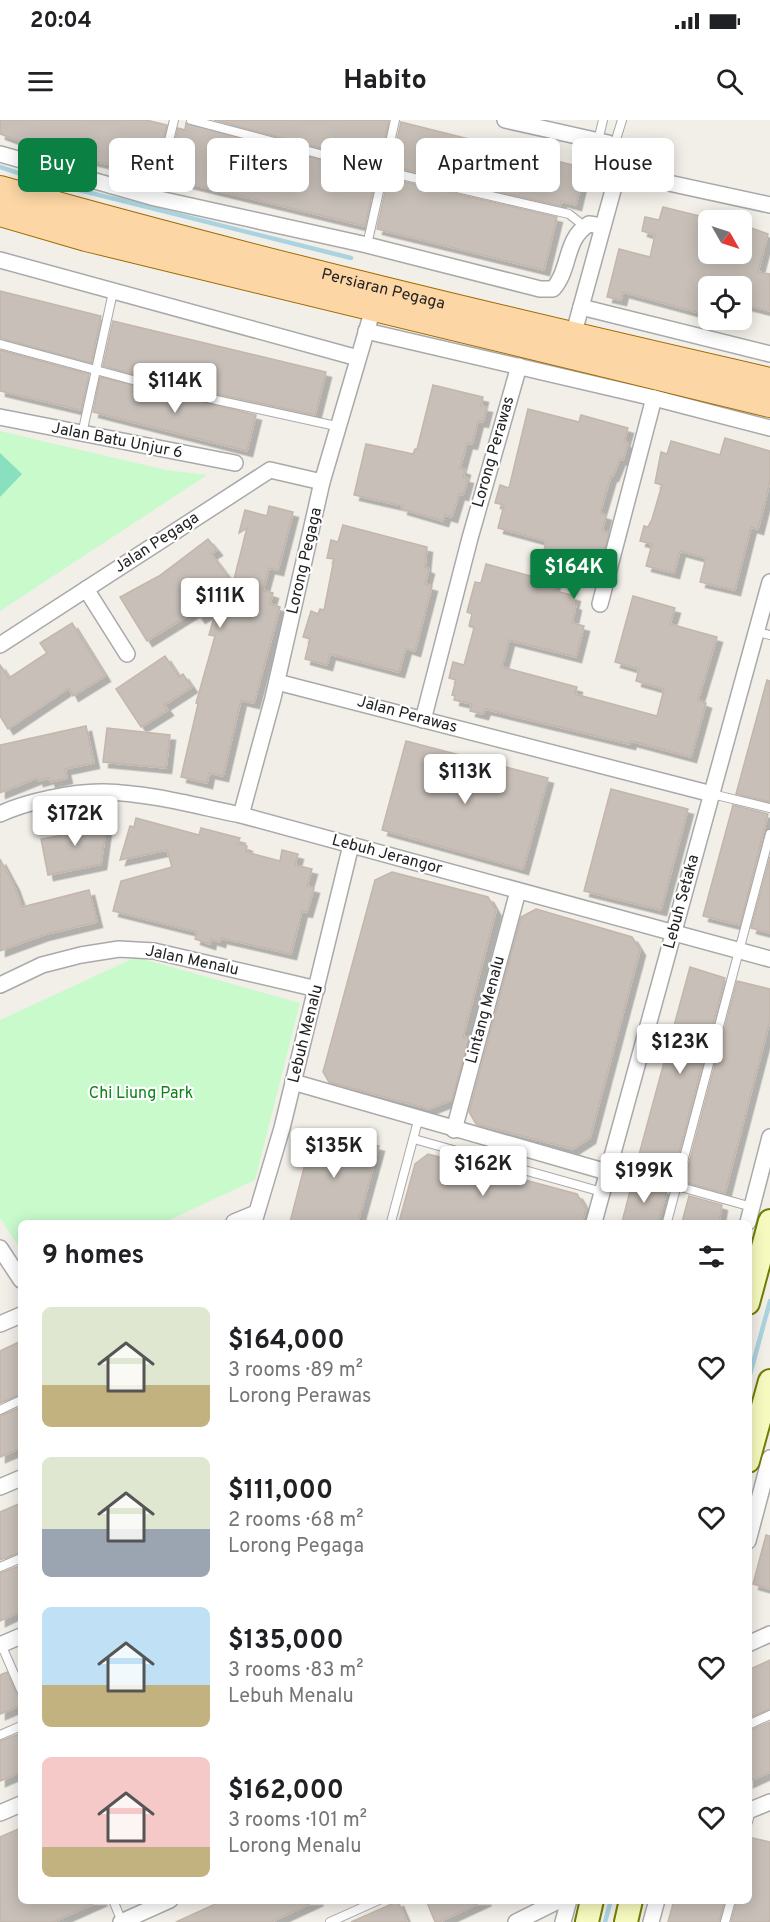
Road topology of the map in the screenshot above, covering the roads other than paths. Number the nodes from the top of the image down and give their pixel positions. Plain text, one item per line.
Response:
1 (174, 120) edge
2 (191, 120) edge
3 (395, 120) edge
4 (505, 120) edge
5 (603, 120) edge
6 (622, 120) edge
7 (391, 138) edge
8 (585, 138) edge
9 (599, 138) edge
10 (616, 138) edge
11 (0, 154) edge
12 (321, 154) edge
13 (404, 176) edge
14 (674, 184) edge
15 (0, 189) edge
16 (379, 192) edge
17 (612, 192) edge
18 (155, 198) junction
19 (770, 205) edge
20 (0, 213) edge
21 (584, 226) junction
22 (602, 226) junction
23 (135, 238) junction
24 (367, 245) junction
25 (0, 260) edge
26 (113, 292) junction
27 (581, 307) junction
28 (373, 309) junction
29 (573, 336) junction
30 (0, 344) edge
31 (770, 354) edge
32 (358, 358) junction
33 (519, 366) junction
34 (96, 372) junction
35 (770, 381) edge
36 (654, 398) junction
37 (770, 404) edge
38 (0, 417) edge
39 (336, 426) junction
40 (770, 428) edge
41 (82, 435) junction
42 (235, 463) dead end
43 (322, 482) junction
44 (770, 582) edge
45 (86, 589) junction
46 (600, 604) dead end
47 (763, 634) edge
48 (0, 645) edge
49 (127, 654) dead end
50 (277, 682) junction
51 (423, 720) junction
52 (712, 794) junction
53 (770, 808) edge
54 (0, 814) edge
55 (241, 815) junction
56 (770, 834) edge
57 (351, 845) junction
58 (519, 891) junction
59 (674, 935) junction
60 (741, 952) junction
61 (770, 959) edge
62 (0, 985) edge
63 (318, 989) junction
64 (293, 1082) junction
65 (419, 1116) junction
66 (454, 1130) junction
67 (770, 1137) edge
68 (414, 1139) junction
69 (607, 1172) junction
70 (677, 1186) junction
71 (602, 1192) junction
72 (750, 1215) edge
73 (255, 1218) edge
74 (392, 1220) edge
75 (595, 1220) edge
76 (668, 1220) edge
77 (770, 1221) edge
78 (0, 1248) edge
79 (18, 1275) edge
80 (752, 1288) edge
81 (18, 1316) edge
82 (0, 1324) edge
83 (770, 1381) edge
84 (18, 1401) edge
85 (0, 1410) edge
86 (752, 1446) edge
87 (770, 1458) edge
88 (18, 1479) edge
89 (0, 1487) edge
90 (752, 1526) edge
91 (18, 1559) edge
92 (0, 1567) edge
93 (770, 1634) edge
94 (18, 1637) edge
95 (752, 1642) edge
96 (1, 1645) edge
97 (18, 1683) edge
98 (770, 1715) edge
99 (752, 1723) edge
100 (18, 1727) edge
101 (0, 1736) edge
102 (770, 1802) edge
103 (18, 1805) edge
104 (0, 1813) edge
105 (752, 1813) edge
106 (115, 1904) edge
107 (161, 1904) edge
108 (370, 1904) edge
109 (552, 1904) edge
110 (568, 1904) edge
111 (591, 1904) edge
112 (630, 1904) edge
113 (656, 1904) edge
114 (730, 1904) edge
115 (122, 1922) edge
116 (330, 1922) edge
117 (516, 1922) edge
118 (563, 1922) edge
119 (587, 1922) edge
120 (626, 1922) edge
121 (651, 1922) edge
122 (725, 1922) edge

1 - 18 lane
2 - 12 lane
3 - 7 lane
4 - 8 street
5 - 9 lane
6 - 10 lane
11 - 18 street
13 - 21 lane
14 - 19 street
15 - 23 main road, Persiaran Pegaga
16 - 24 lane
17 - 22 street
18 - 24 street
20 - 23 main road, Persiaran Pegaga
21 - 22 street
21 - 24 street
22 - 27 street
23 - 28 main road, Persiaran Pegaga
25 - 26 street
26 - 32 street
26 - 34 lane
27 - 29 street
27 - 31 street
28 - 29 main road, Persiaran Pegaga
28 - 32 street, Lorong Pegaga
28 - 33 street
28 - 37 main road, Persiaran Pegaga
29 - 35 main road, Persiaran Pegaga
30 - 34 lane
32 - 39 street, Lorong Pegaga
33 - 36 street
33 - 51 street, Lorong Perawas
34 - 39 lane
34 - 41 lane
36 - 40 street
36 - 46 street
38 - 41 street, Jalan Batu Unjur 6
39 - 43 street, Lorong Pegaga
41 - 42 street, Jalan Batu Unjur 6
43 - 45 street, Jalan Pegaga
43 - 50 street, Lorong Pegaga
44 - 47 street, Lebuh Setaka
45 - 48 street, Jalan Pegaga
45 - 49 street
47 - 52 street, Lebuh Setaka
50 - 51 street, Jalan Perawas
50 - 55 street, Lorong Pegaga
51 - 52 street, Jalan Perawas
52 - 53 lane
52 - 59 street, Lebuh Setaka
54 - 55 street, Lebuh Jerangor
55 - 57 street, Lebuh Jerangor
56 - 60 lane
57 - 58 street, Lebuh Jerangor
57 - 63 street, Lebuh Menalu
58 - 59 street, Lebuh Jerangor
58 - 66 street, Lintang Menalu
59 - 60 street, Lebuh Jerangor
59 - 69 street, Lebuh Setaka
60 - 61 street, Lebuh Jerangor
60 - 70 lane
62 - 63 street, Jalan Menalu
63 - 64 street, Lebuh Menalu
64 - 65 street
64 - 73 street, Lebuh Menalu
65 - 66 street
65 - 68 lane
66 - 69 street
67 - 72 street
68 - 71 lane
68 - 74 lane
69 - 70 lane
69 - 71 street, Lebuh Setaka
70 - 72 lane
70 - 76 lane
71 - 75 street, Lebuh Setaka
77 - 80 main road
78 - 79 street
81 - 82 street
83 - 86 main road
84 - 85 lane
87 - 90 street
88 - 89 street
91 - 92 lane
93 - 95 street
94 - 96 street
96 - 97 lane
98 - 99 lane
100 - 101 lane
102 - 105 street
103 - 104 street
106 - 115 lane
107 - 115 street
108 - 116 lane
109 - 117 street
110 - 118 street
111 - 119 main road
112 - 120 main road
113 - 121 street
114 - 122 lane

